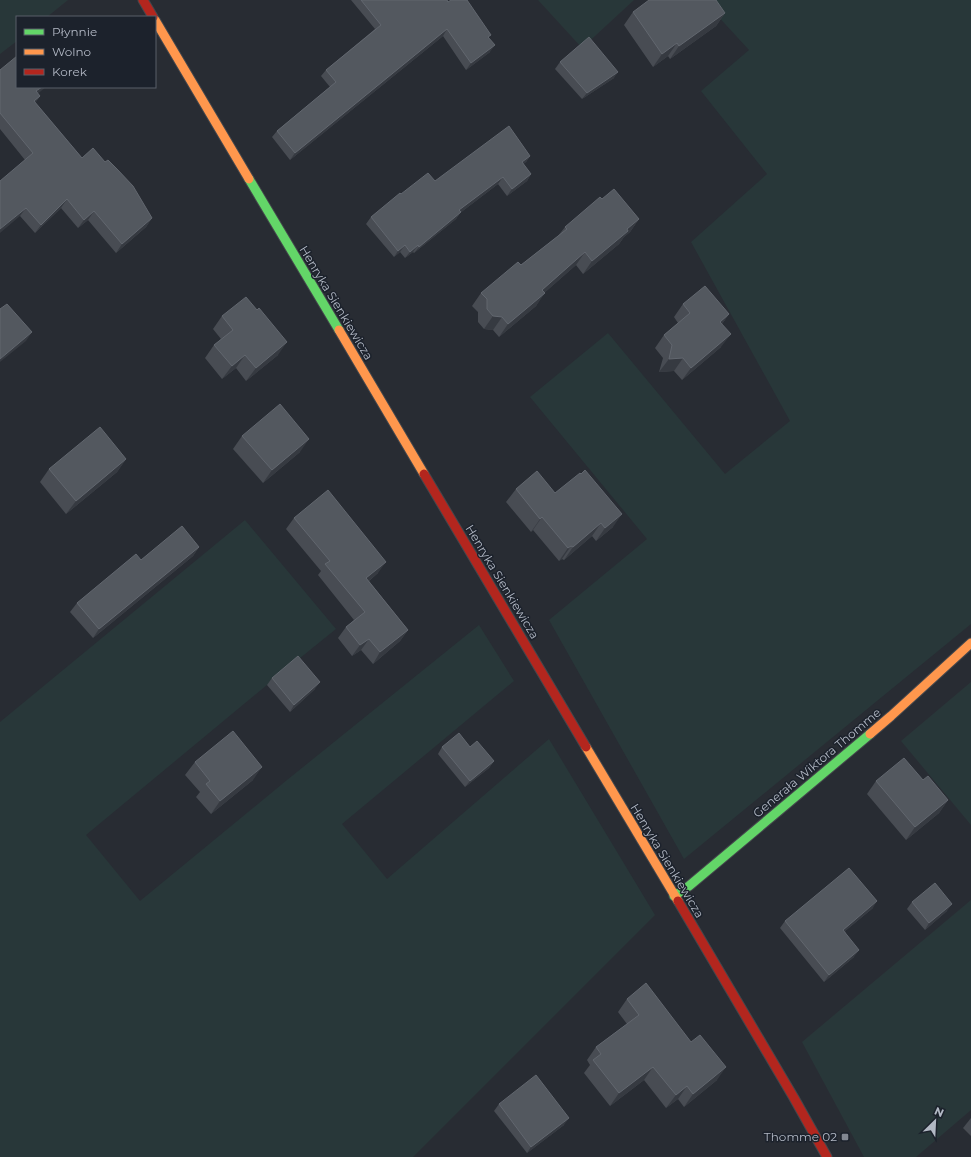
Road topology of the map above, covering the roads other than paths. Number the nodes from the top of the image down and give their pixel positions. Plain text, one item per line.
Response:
1 (143, 0) edge
2 (152, 16) edge
3 (156, 22) edge
4 (971, 643) edge
5 (674, 896) junction
6 (827, 1157) edge

1 - 2 street
3 - 5 street, Henryka Sienkiewicza
4 - 5 street, Generała Wiktora Thomme
5 - 6 street, Henryka Sienkiewicza

